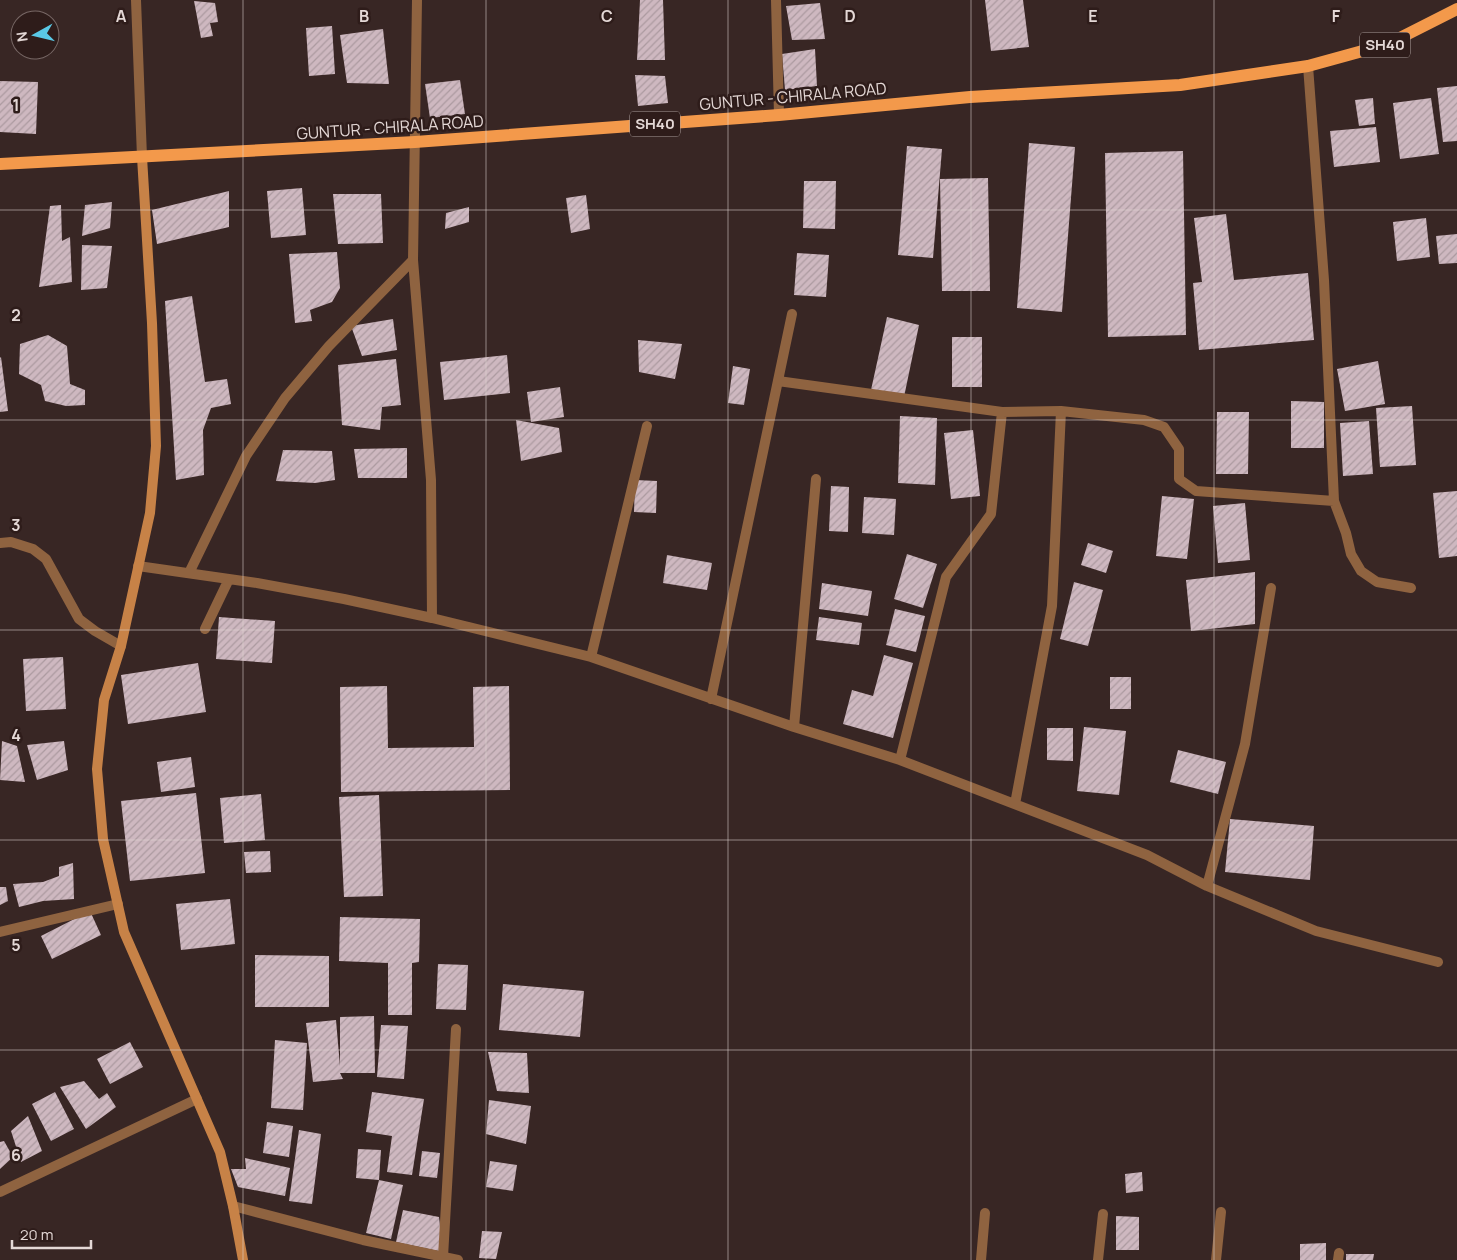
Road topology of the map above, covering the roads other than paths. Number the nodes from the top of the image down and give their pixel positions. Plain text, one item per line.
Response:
1 (136, 0) edge
2 (417, 0) edge
3 (776, 0) edge
4 (1457, 9) edge
5 (1308, 66) junction
6 (779, 115) junction
7 (415, 142) junction
8 (142, 157) junction
9 (0, 164) edge
10 (413, 260) junction
11 (792, 314) dead end
12 (778, 380) junction
13 (1061, 411) junction
14 (1002, 412) junction
15 (648, 426) dead end
16 (816, 479) dead end
17 (1334, 501) junction
18 (0, 543) edge
19 (138, 566) junction
20 (189, 573) junction
21 (229, 579) junction
22 (1271, 588) dead end
23 (1411, 588) dead end
24 (432, 618) junction
25 (206, 629) dead end
26 (121, 646) junction
27 (591, 657) junction
28 (711, 699) junction
29 (794, 727) junction
30 (900, 760) junction
31 (1015, 804) junction
32 (1207, 886) junction
33 (118, 904) junction
34 (0, 932) edge
35 (1438, 962) dead end
36 (456, 1029) dead end
37 (197, 1099) junction
38 (0, 1192) edge
39 (233, 1206) junction
40 (1220, 1212) dead end
41 (985, 1213) dead end
42 (1103, 1214) dead end
43 (443, 1257) junction
44 (243, 1260) edge
45 (458, 1260) edge
46 (981, 1260) edge
47 (1098, 1260) edge
48 (1216, 1260) edge

1 - 8 street
2 - 7 street
3 - 6 street
4 - 5 main road, GUNTUR - CHIRALA ROAD / SH40
5 - 6 main road, GUNTUR - CHIRALA ROAD / SH40
5 - 17 street
6 - 7 main road, GUNTUR - CHIRALA ROAD / SH40
7 - 8 main road, GUNTUR - CHIRALA ROAD / SH40
7 - 10 street
8 - 9 main road, GUNTUR - CHIRALA ROAD / SH40
8 - 19 main road
10 - 20 street
10 - 24 street
11 - 12 street
12 - 14 street
12 - 28 street
13 - 14 street
13 - 17 street
13 - 31 street
14 - 30 street
15 - 27 street
16 - 29 street
17 - 23 street
18 - 26 street
19 - 20 street
19 - 26 main road
20 - 21 street
21 - 24 street
21 - 25 street
22 - 32 street
24 - 27 street
26 - 33 main road
27 - 28 street
28 - 29 street
29 - 30 street
30 - 31 street
31 - 32 street
32 - 35 street
33 - 34 street
33 - 37 main road
36 - 43 street
37 - 38 street
37 - 39 main road
39 - 43 street
39 - 44 main road
40 - 48 street
41 - 46 street
42 - 47 street
43 - 45 street

